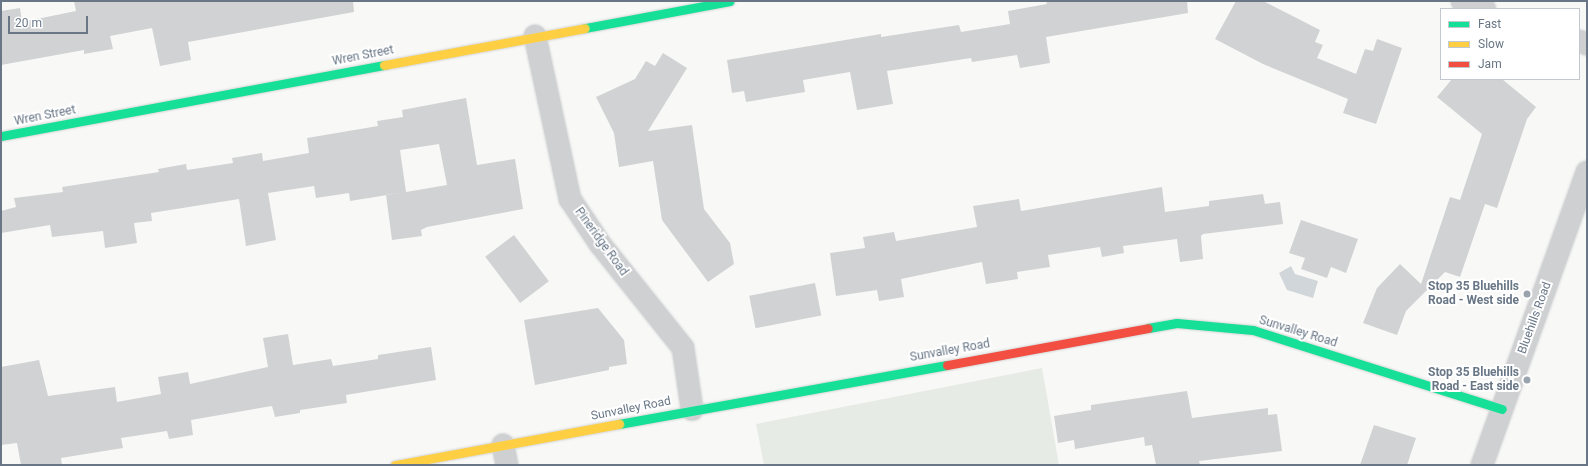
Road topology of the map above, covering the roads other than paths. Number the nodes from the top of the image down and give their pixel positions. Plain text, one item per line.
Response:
1 (730, 1) edge
2 (1462, 1) edge
3 (1482, 8) edge
4 (535, 36) junction
5 (1, 136) edge
6 (1585, 182) edge
7 (692, 409) junction
8 (1502, 409) junction
9 (505, 455) edge
10 (395, 465) edge
11 (1482, 465) edge

1 - 4 street, Wren Street
2 - 3 street
4 - 5 street, Wren Street
4 - 7 street, Pineridge Road
6 - 8 street, Bluehills Road
7 - 8 street, Sunvalley Road
7 - 9 street, Sunvalley Road
8 - 11 street, Bluehills Road
9 - 10 street, Sunvalley Road

